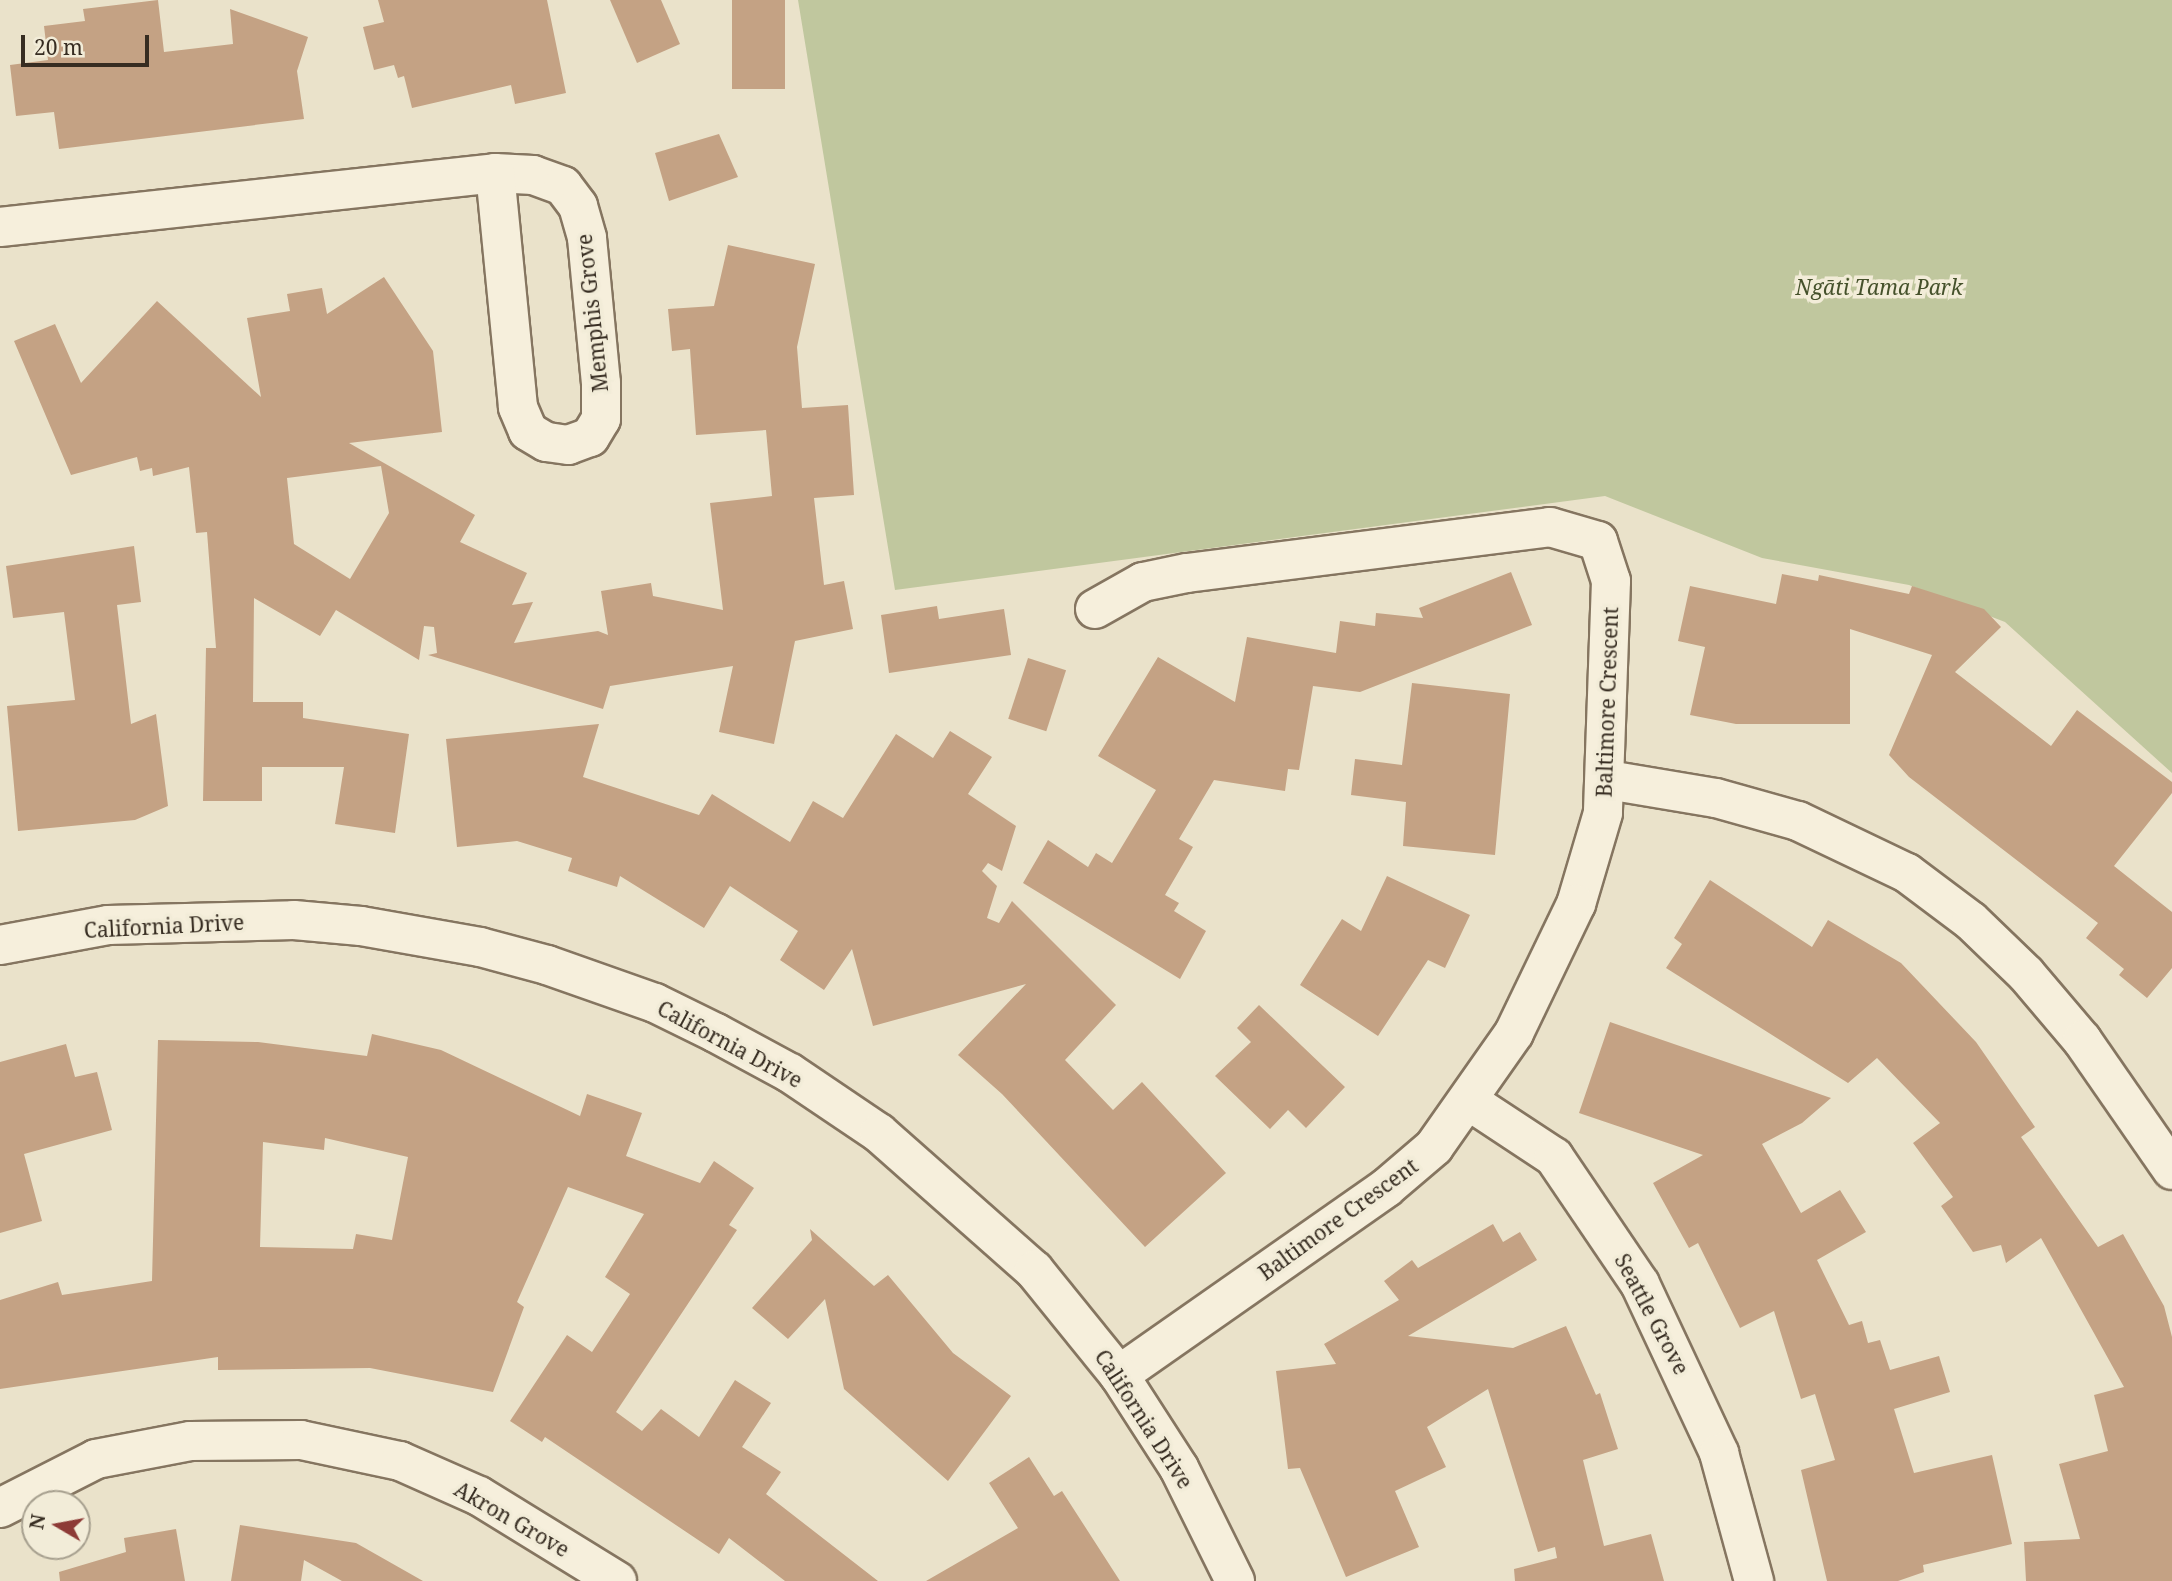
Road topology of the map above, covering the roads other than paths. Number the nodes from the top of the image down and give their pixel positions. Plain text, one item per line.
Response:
1 (495, 173) junction
2 (0, 227) edge
3 (1095, 609) dead end
4 (1608, 780) junction
5 (0, 945) edge
6 (1469, 1101) junction
7 (2172, 1170) edge
8 (1119, 1375) junction
9 (0, 1507) edge
10 (617, 1581) edge
11 (1235, 1581) edge
12 (1754, 1581) edge

1 - 1 street, Memphis Grove
1 - 2 street, Memphis Grove
3 - 4 street, Baltimore Crescent
4 - 6 street, Baltimore Crescent
4 - 7 street
5 - 8 street, California Drive
6 - 8 street, Baltimore Crescent
6 - 12 street, Seattle Grove
8 - 11 street, California Drive
9 - 10 street, Akron Grove

